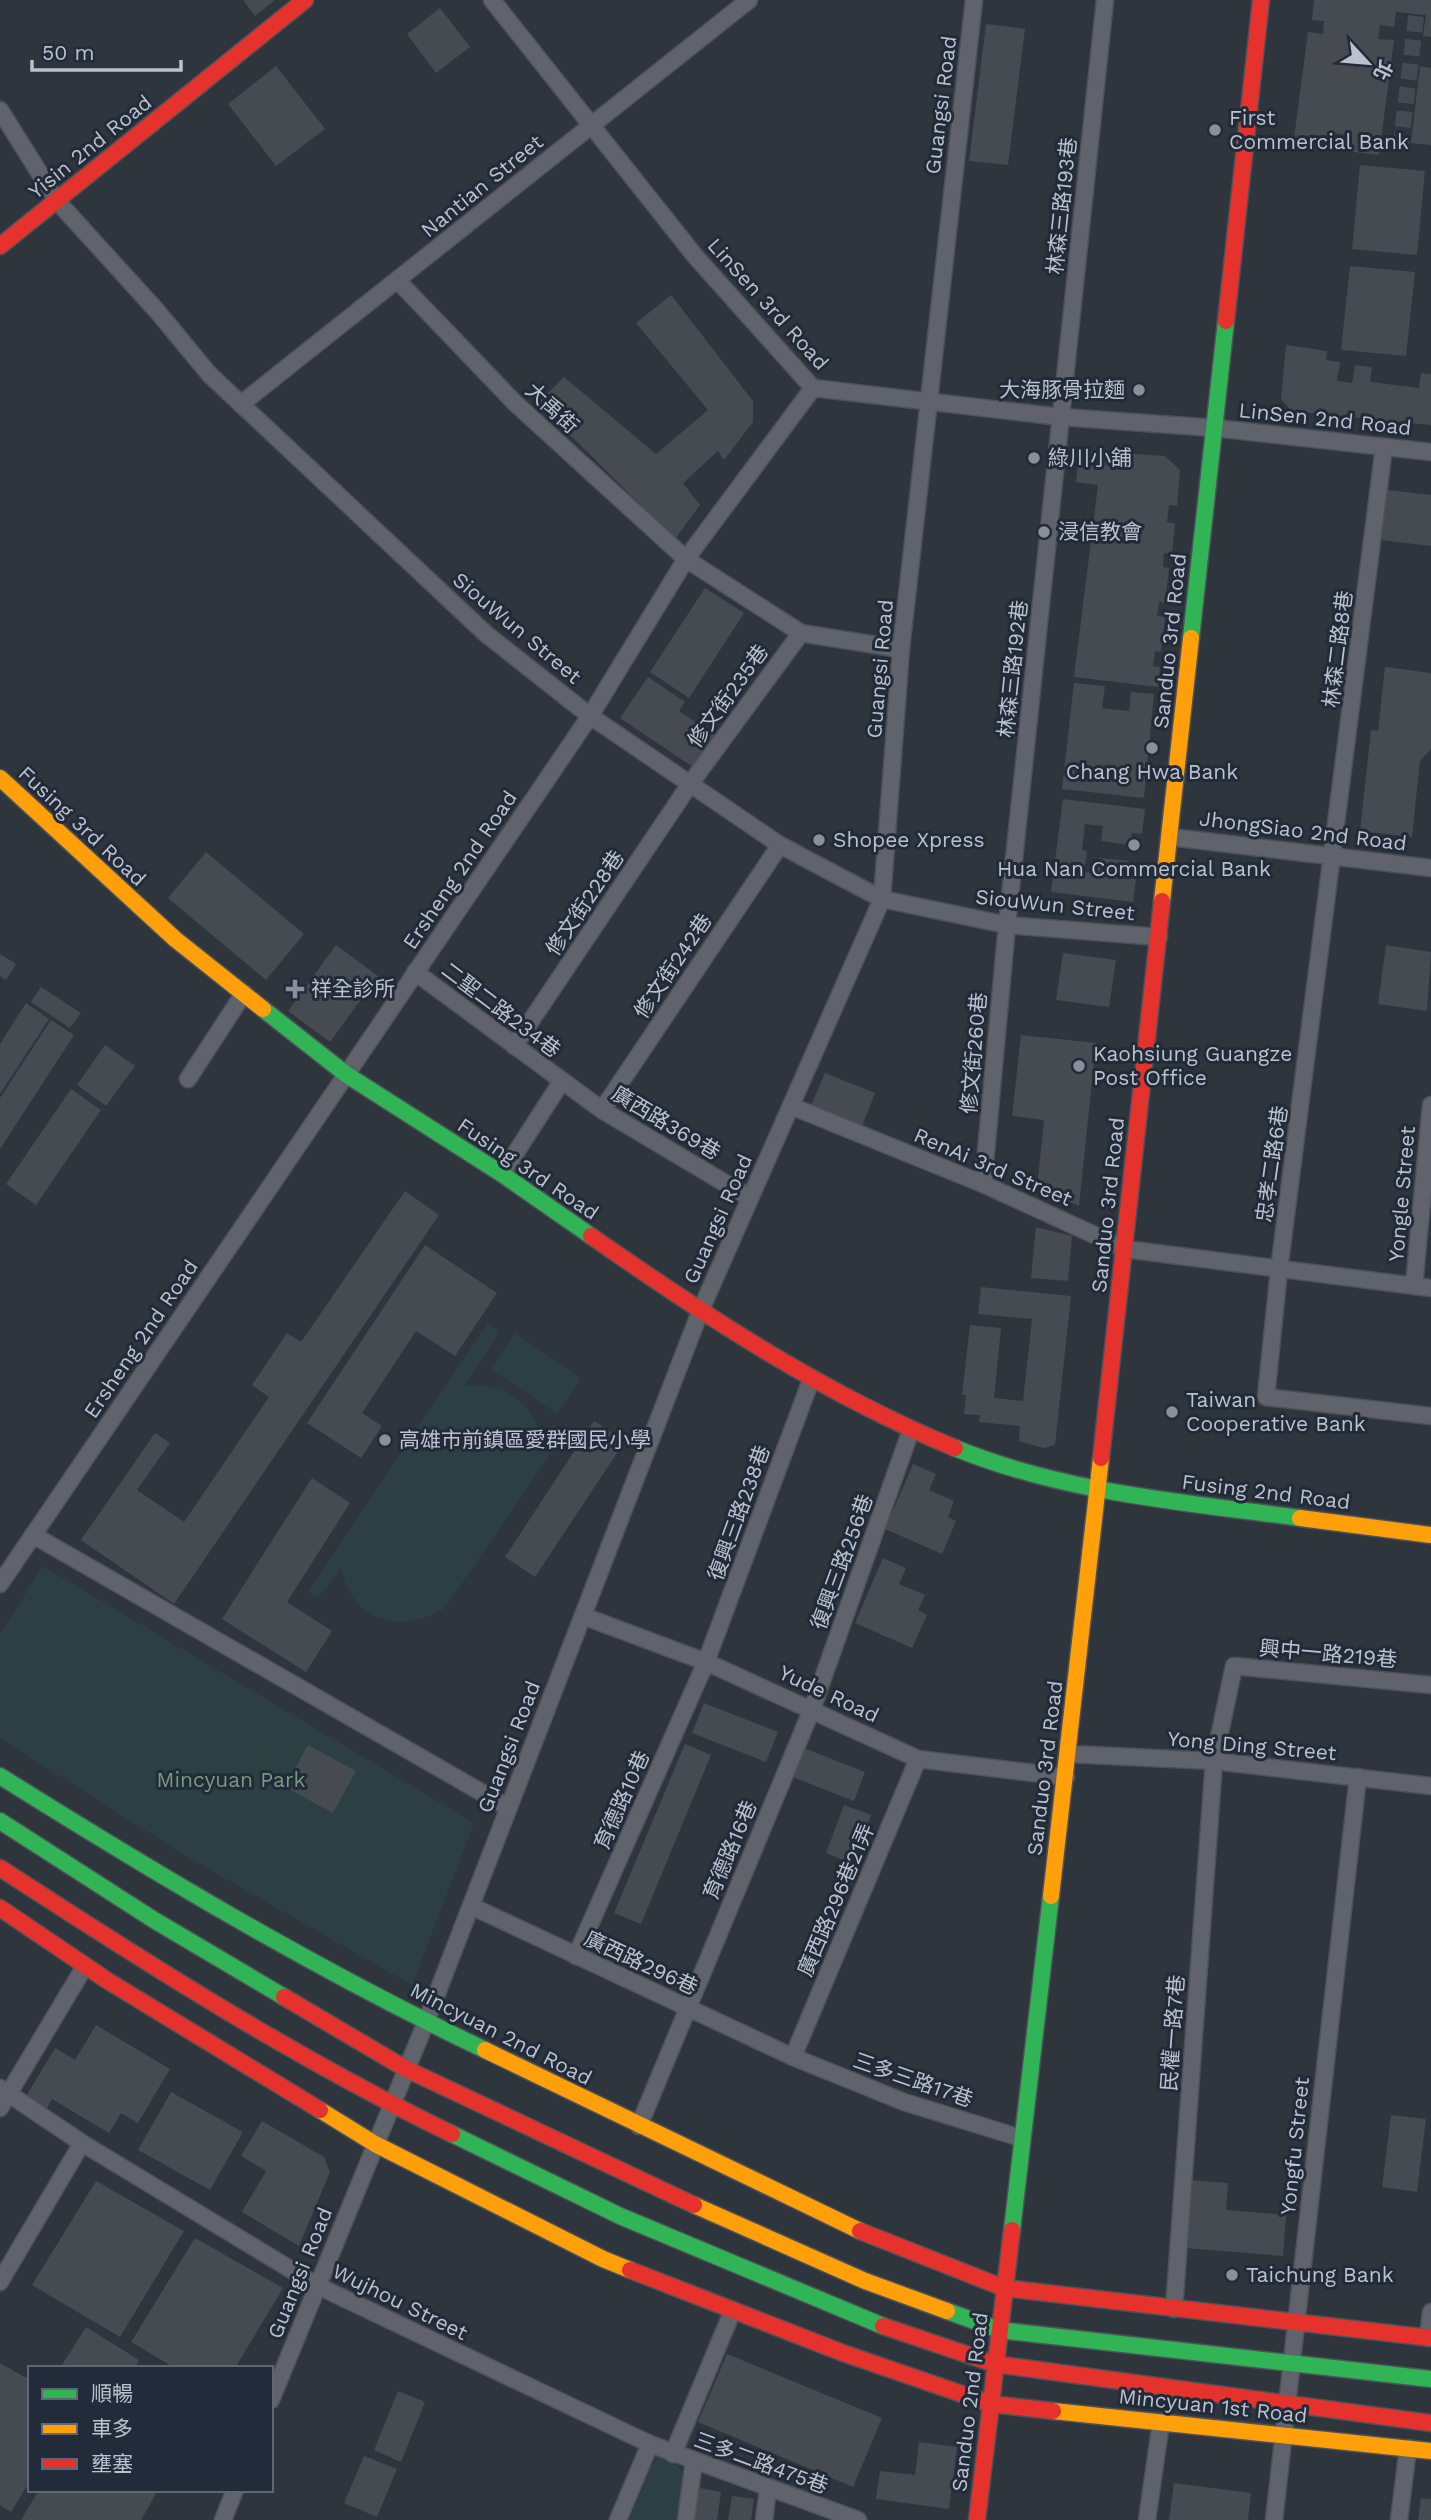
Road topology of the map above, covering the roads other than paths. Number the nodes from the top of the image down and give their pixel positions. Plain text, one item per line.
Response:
1 (305, 0) edge
2 (492, 0) edge
3 (749, 0) edge
4 (974, 0) edge
5 (1105, 0) edge
6 (1261, 0) edge
7 (0, 110) edge
8 (591, 125) junction
9 (57, 201) junction
10 (0, 246) edge
11 (397, 280) junction
12 (813, 388) junction
13 (928, 401) junction
14 (241, 404) junction
15 (1061, 417) junction
16 (1215, 428) junction
17 (1384, 447) junction
18 (1431, 452) edge
19 (686, 559) junction
20 (801, 633) junction
21 (901, 649) junction
22 (590, 716) junction
23 (0, 778) edge
24 (690, 784) junction
25 (1170, 837) junction
26 (780, 845) junction
27 (1334, 856) junction
28 (1431, 867) edge
29 (882, 899) junction
30 (1007, 925) junction
31 (1159, 937) junction
32 (415, 972) junction
33 (244, 993) junction
34 (514, 1046) junction
35 (347, 1075) junction
36 (188, 1079) dead end
37 (562, 1081) junction
38 (1431, 1105) edge
39 (791, 1106) junction
40 (602, 1110) junction
41 (502, 1174) junction
42 (983, 1184) junction
43 (750, 1198) junction
44 (1125, 1249) junction
45 (1279, 1270) junction
46 (1414, 1286) junction
47 (1431, 1288) edge
48 (700, 1312) junction
49 (811, 1380) junction
50 (1431, 1416) edge
51 (911, 1430) junction
52 (1097, 1491) junction
53 (33, 1535) junction
54 (1431, 1535) edge
55 (0, 1584) edge
56 (583, 1616) junction
57 (706, 1662) junction
58 (1431, 1685) edge
59 (812, 1709) junction
60 (1069, 1754) junction
61 (918, 1759) junction
62 (1214, 1760) junction
63 (0, 1776) edge
64 (1066, 1777) junction
65 (1358, 1777) junction
66 (1431, 1786) edge
67 (507, 1807) junction
68 (0, 1821) edge
69 (0, 1868) edge
70 (471, 1906) junction
71 (0, 1908) edge
72 (576, 1956) junction
73 (85, 1966) junction
74 (686, 2007) junction
75 (426, 2022) junction
76 (793, 2057) junction
77 (406, 2069) junction
78 (3, 2097) edge
79 (391, 2105) junction
80 (639, 2126) junction
81 (1021, 2138) junction
82 (82, 2143) junction
83 (375, 2144) junction
84 (0, 2282) edge
85 (318, 2286) junction
86 (1004, 2288) junction
87 (1174, 2309) junction
88 (733, 2310) junction
89 (1431, 2312) edge
90 (1296, 2323) junction
91 (999, 2330) junction
92 (1429, 2338) edge
93 (995, 2364) junction
94 (1291, 2366) junction
95 (1431, 2379) edge
96 (273, 2395) edge
97 (991, 2404) junction
98 (1287, 2405) junction
99 (1161, 2422) junction
100 (1431, 2423) edge
101 (1284, 2435) junction
102 (650, 2444) junction
103 (1408, 2448) junction
104 (1431, 2451) edge
105 (673, 2454) junction
106 (694, 2461) junction
107 (768, 2489) junction
108 (234, 2492) edge
109 (223, 2520) edge
110 (618, 2520) edge
111 (686, 2520) edge
112 (764, 2520) edge
113 (858, 2520) edge
114 (977, 2520) edge
115 (1147, 2520) edge
116 (1274, 2520) edge
117 (1399, 2520) edge

1 - 9 street, Yisin 2nd Road
2 - 8 street, LinSen 3rd Road
3 - 8 street, Nantian Street
4 - 13 street, Guangsi Road
5 - 15 street, 林森三路193巷
6 - 16 street, Sanduo 3rd Road
7 - 9 street, SiouWun Street
8 - 11 street, Nantian Street
8 - 12 street, LinSen 3rd Road
9 - 10 street, Yisin 2nd Road
9 - 14 street, SiouWun Street
11 - 14 street, Nantian Street
11 - 19 street, 大禹街
12 - 13 street, LinSen 3rd Road
12 - 19 street, Ersheng 2nd Road
13 - 15 street, LinSen 3rd Road
13 - 21 street, Guangsi Road
14 - 22 street, SiouWun Street
15 - 16 street, LinSen 3rd Road
15 - 30 street, 林森三路192巷
16 - 17 street, LinSen 2nd Road
16 - 25 street, Sanduo 3rd Road
17 - 18 street, LinSen 2nd Road
17 - 27 street, 林森二路8巷
19 - 20 street, 大禹街
19 - 22 street, Ersheng 2nd Road
20 - 21 street
20 - 24 street, 修文街235巷
21 - 29 street, Guangsi Road
22 - 24 street, SiouWun Street
22 - 32 street, Ersheng 2nd Road
23 - 33 street, Fusing 3rd Road
24 - 26 street, SiouWun Street
24 - 34 street, 修文街228巷
25 - 27 street, JhongSiao 2nd Road
25 - 31 street, Sanduo 3rd Road
26 - 29 street, SiouWun Street
26 - 40 street, 修文街242巷
27 - 28 street, JhongSiao 2nd Road
27 - 45 street, 忠孝二路6巷
29 - 30 street, SiouWun Street
29 - 39 street, Guangsi Road
30 - 31 street, SiouWun Street
30 - 42 street, 修文街260巷
31 - 44 street, Sanduo 3rd Road
32 - 34 street, 二聖二路234巷
32 - 35 street, Ersheng 2nd Road
33 - 35 street, Fusing 3rd Road
33 - 36 street
34 - 37 street, 二聖二路234巷
35 - 41 street, Fusing 3rd Road
35 - 53 street, Ersheng 2nd Road
37 - 40 street, 廣西路369巷
37 - 41 street
38 - 46 street, Yongle Street
39 - 42 street, RenAi 3rd Street
39 - 43 street, Guangsi Road
40 - 43 street, 廣西路369巷
41 - 48 street, Fusing 3rd Road
42 - 44 street, RenAi 3rd Street
43 - 48 street, Guangsi Road
44 - 45 street, RenAi 3rd Street
44 - 52 street, Sanduo 3rd Road
45 - 46 street, RenAi 3rd Street
45 - 50 street, 忠孝二路6巷
46 - 47 street, RenAi 3rd Street
48 - 49 street, Fusing 3rd Road
48 - 56 street, Guangsi Road
49 - 51 street, Fusing 3rd Road
49 - 57 street, 復興三路238巷
51 - 52 street, Fusing 3rd Road
51 - 59 street, 復興三路256巷
52 - 54 street, Fusing 2nd Road
52 - 60 street, Sanduo 3rd Road
53 - 55 street, Ersheng 2nd Road
53 - 67 street
56 - 57 street, Yude Road
56 - 67 street, Guangsi Road
57 - 59 street, Yude Road
57 - 72 street, 育德路10巷
58 - 62 street, 興中一路219巷
59 - 61 street, Yude Road
59 - 74 street, 育德路16巷
60 - 62 street, Yong Ding Street
60 - 64 street, Sanduo 3rd Road
61 - 64 street, Yude Road
61 - 76 street, 廣西路296巷21弄
62 - 65 street, Yong Ding Street
62 - 87 street, 民權一路7巷
63 - 75 street, Mincyuan 2nd Road
64 - 81 street, Sanduo 3rd Road
65 - 66 street, Yong Ding Street
65 - 90 street, Yongfu Street
67 - 70 street, Guangsi Road
68 - 77 street
69 - 79 street
70 - 72 street, 廣西路296巷
70 - 75 street, Guangsi Road
71 - 73 street
72 - 74 street, 廣西路296巷
73 - 78 street
73 - 83 street
74 - 76 street, 廣西路296巷
74 - 80 street, 育德路16巷
75 - 77 street, Guangsi Road
75 - 80 street, Mincyuan 2nd Road
76 - 81 street, 三多三路17巷
77 - 79 street, Guangsi Road
77 - 91 street
78 - 82 street, Wujhou Street
79 - 83 street, Guangsi Road
79 - 93 street
80 - 86 street, Mincyuan 2nd Road
81 - 86 street, Sanduo 3rd Road
82 - 84 street
82 - 85 street, Wujhou Street
83 - 85 street, Guangsi Road
83 - 88 street
85 - 96 street, Guangsi Road
85 - 102 street, Wujhou Street
86 - 87 street
86 - 91 street, Sanduo 2nd Road
87 - 90 street
88 - 97 street
88 - 105 street
89 - 92 street
90 - 92 street
90 - 94 street, Yongfu Street
91 - 93 street, Sanduo 2nd Road
91 - 94 street
93 - 97 street, Sanduo 2nd Road
93 - 98 street, Mincyuan 1st Road
94 - 95 street
94 - 98 street, Yongfu Street
97 - 99 street, Mincyuan 1st Road
97 - 114 street, Sanduo 2nd Road
98 - 100 street, Mincyuan 1st Road
98 - 101 street, Yongfu Street
99 - 101 street, Mincyuan 1st Road
99 - 115 street
101 - 103 street, Mincyuan 1st Road
101 - 116 street, Yongfu Street
102 - 105 street, 三多二路475巷
102 - 110 street
103 - 104 street, Mincyuan 1st Road
103 - 117 street
105 - 106 street, 三多二路475巷
106 - 107 street, 三多二路475巷
106 - 111 street
107 - 112 street
107 - 113 street, 三多二路475巷
108 - 109 street

